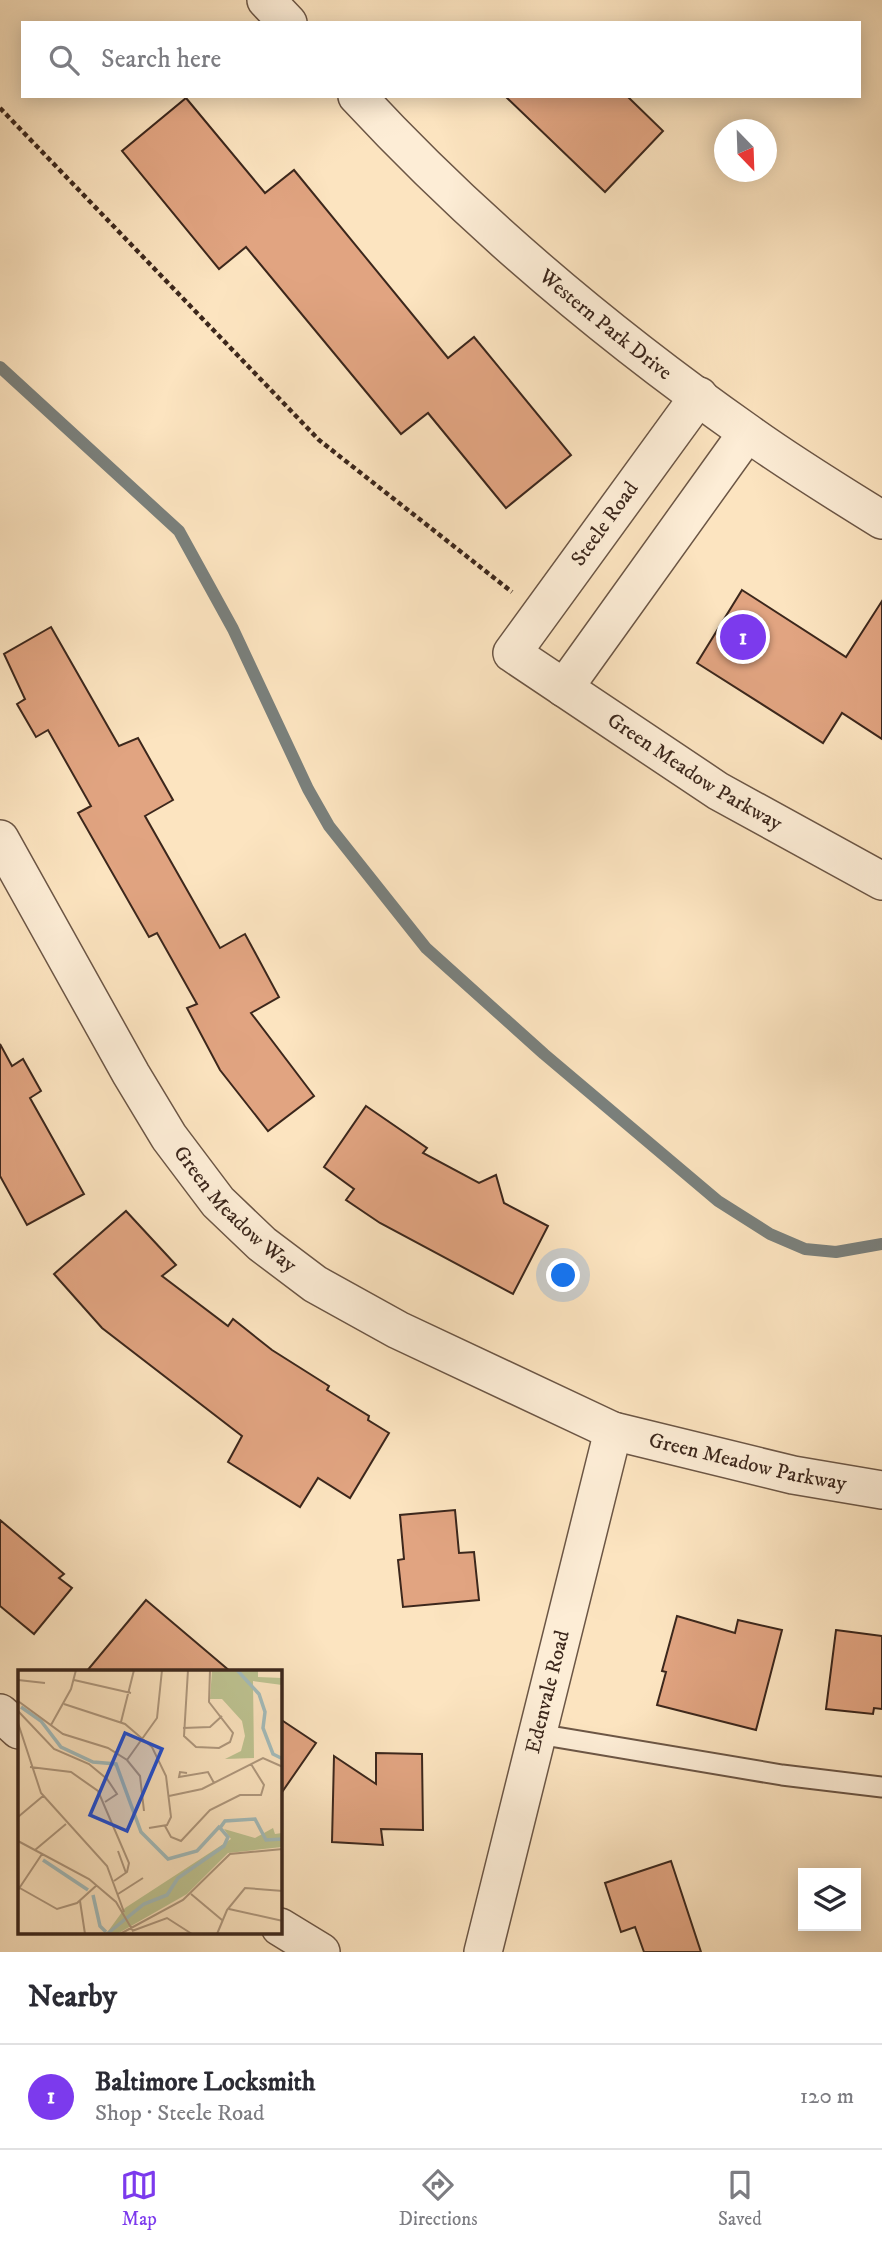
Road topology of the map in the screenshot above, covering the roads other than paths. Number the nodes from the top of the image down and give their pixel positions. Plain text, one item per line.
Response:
1 (266, 0) edge
2 (286, 21) edge
3 (359, 98) edge
4 (699, 396) junction
5 (747, 433) junction
6 (882, 520) edge
7 (512, 653) joint
8 (564, 688) junction
9 (0, 838) edge
10 (882, 881) edge
11 (613, 1431) junction
12 (882, 1490) edge
13 (0, 1713) edge
14 (18, 1729) edge
15 (538, 1734) junction
16 (882, 1787) edge
17 (282, 1928) edge
18 (321, 1952) edge
19 (483, 1952) edge

1 - 2 street
3 - 4 street, Western Park Drive
4 - 5 street, Western Park Drive
4 - 7 street, Steele Road
5 - 6 street, Western Park Drive
5 - 8 street
7 - 8 street, Green Meadow Parkway
8 - 10 street, Green Meadow Parkway
9 - 11 street, Green Meadow Way
11 - 12 street, Green Meadow Parkway
11 - 15 street, Edenvale Road
13 - 14 street
15 - 16 lane
15 - 19 street, Edenvale Road
17 - 18 street

